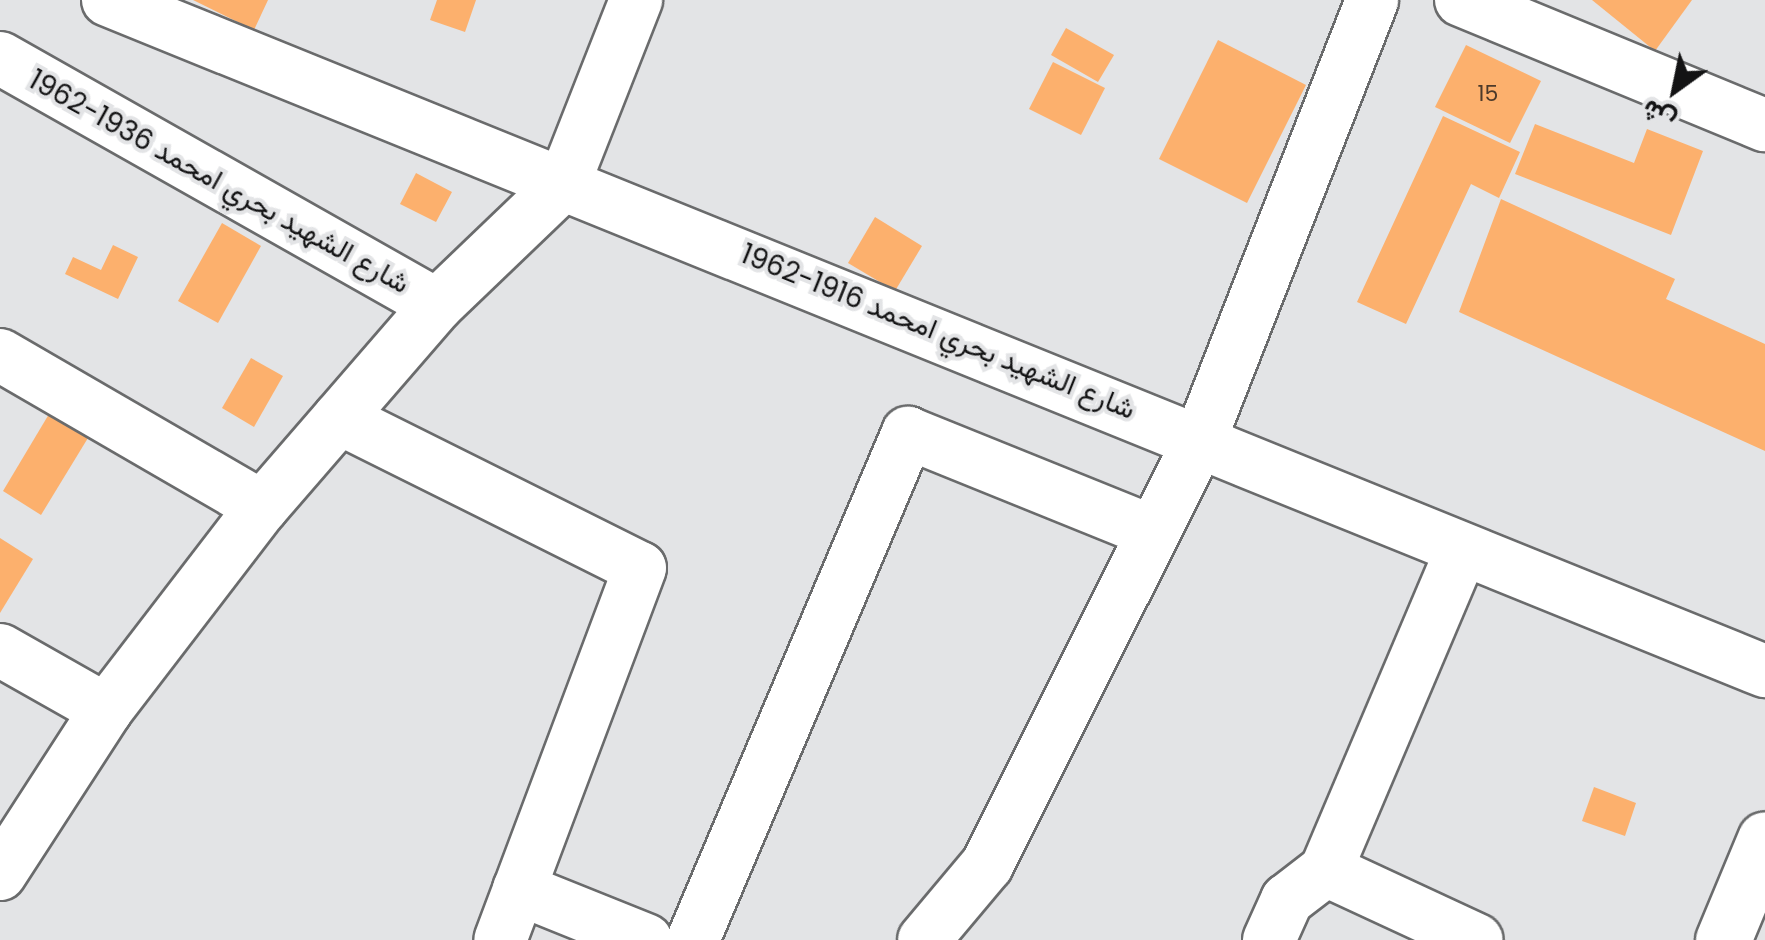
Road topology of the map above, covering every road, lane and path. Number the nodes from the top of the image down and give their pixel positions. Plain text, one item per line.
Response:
1 (108, 0) edge
2 (636, 0) edge
3 (1372, 0) edge
4 (1461, 0) edge
5 (0, 58) edge
6 (1765, 125) edge
7 (564, 183) junction
8 (438, 305) junction
9 (0, 355) edge
10 (339, 418) junction
11 (1200, 437) junction
12 (262, 507) junction
13 (1153, 532) junction
14 (1462, 550) junction
15 (0, 650) edge
16 (1765, 672) edge
17 (106, 710) junction
18 (1765, 839) edge
19 (1326, 870) junction
20 (0, 874) edge
21 (519, 889) junction
22 (500, 940) edge
23 (646, 940) edge
24 (693, 940) edge
25 (924, 940) edge
26 (1269, 940) edge
27 (1477, 940) edge
28 (1723, 940) edge

1 - 7 street, شارع الشهيد بحري امحمد 1916-1962
2 - 7 street
3 - 11 street
4 - 6 street
5 - 8 street, شارع الشهيد بحري امحمد 1936-1962
7 - 8 street
7 - 11 street, شارع الشهيد بحري امحمد 1916-1962
8 - 10 street
9 - 12 street
10 - 12 street
10 - 21 street
11 - 13 street
11 - 14 street, شارع الشهيد بحري امحمد 1916-1962
12 - 17 street
13 - 24 street
13 - 25 street
14 - 16 street, شارع الشهيد بحري امحمد 1916-1962
14 - 19 street
15 - 17 street
17 - 20 street
18 - 28 main road
19 - 26 street
19 - 27 street
21 - 22 street
21 - 23 street

